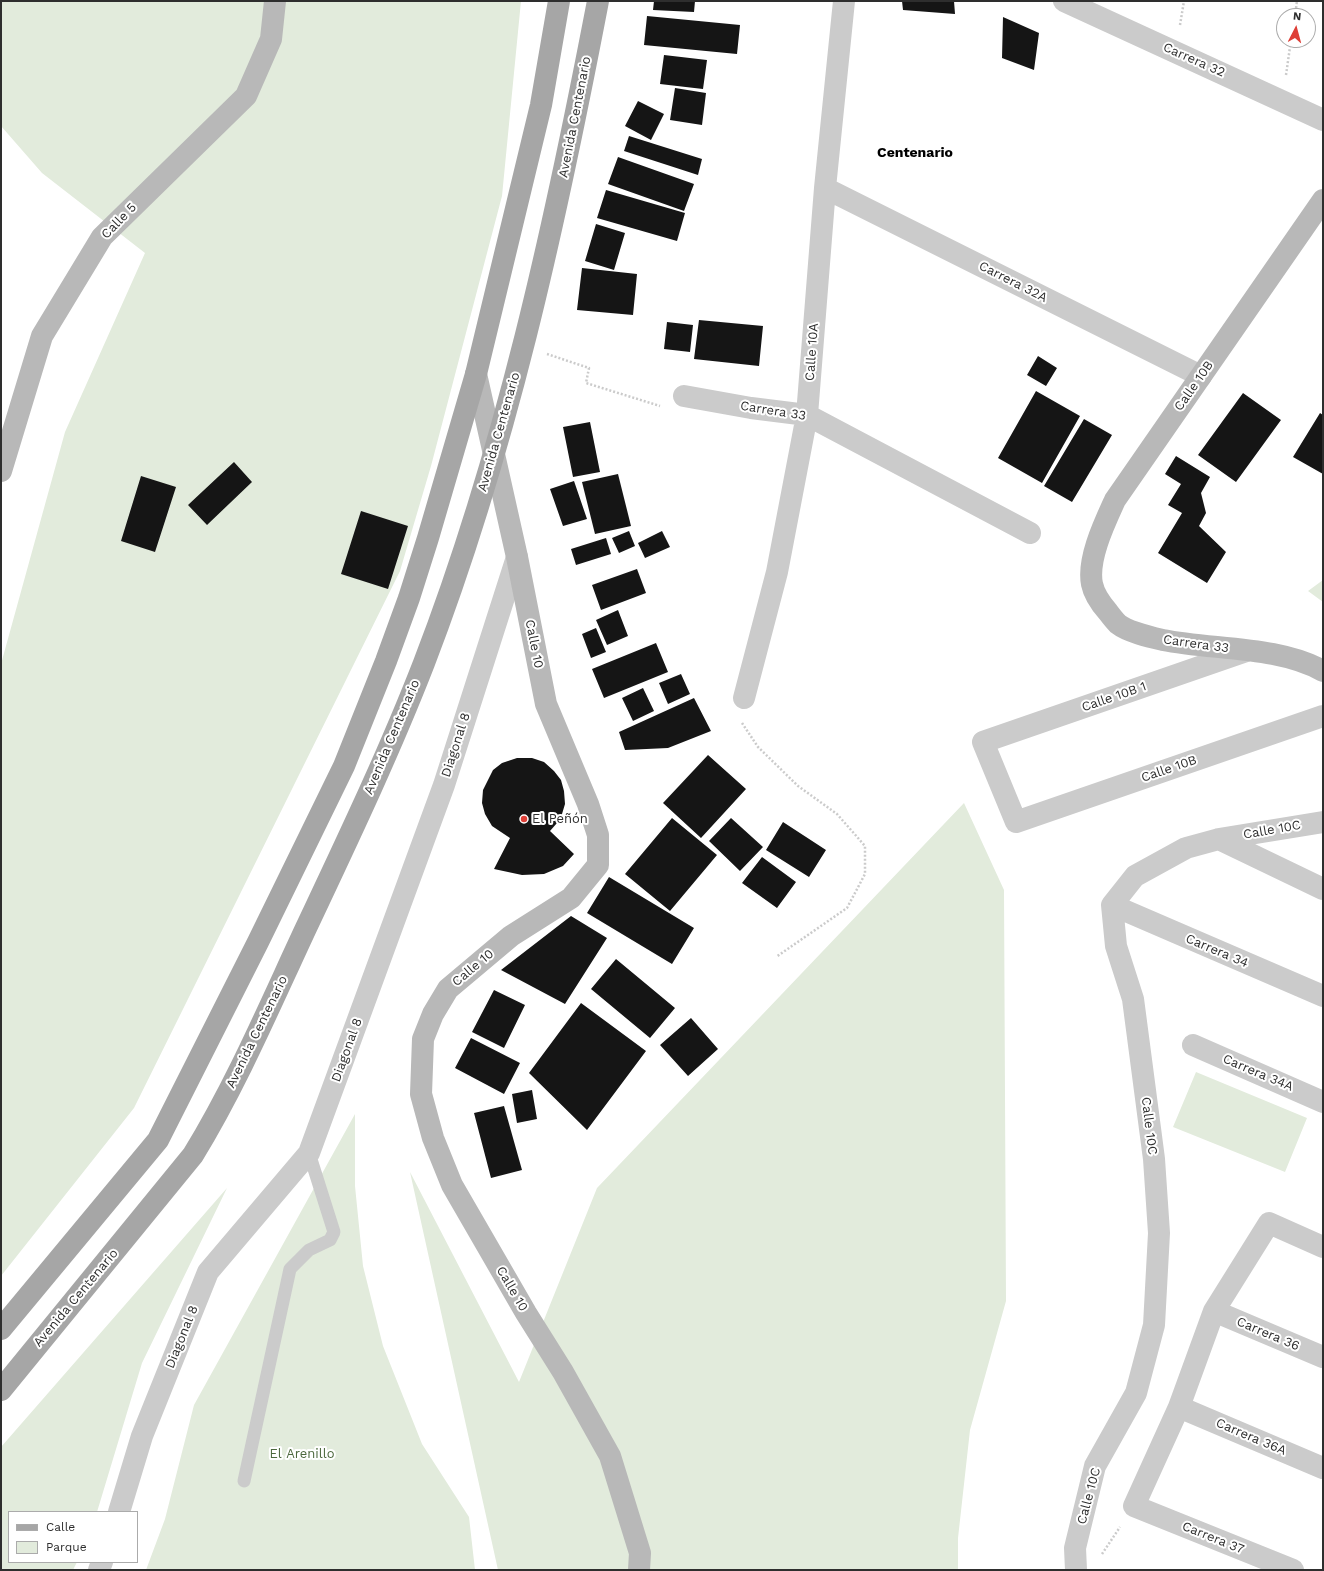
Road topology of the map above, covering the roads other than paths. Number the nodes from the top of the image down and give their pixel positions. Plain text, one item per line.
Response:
1 (275, 1) edge
2 (559, 1) edge
3 (598, 1) edge
4 (844, 1) edge
5 (1064, 1) edge
6 (1323, 120) edge
7 (825, 188) junction
8 (1323, 200) edge
9 (476, 374) junction
10 (1201, 376) junction
11 (684, 396) road end
12 (807, 415) junction
13 (493, 455) junction
14 (1, 471) edge
15 (1030, 533) dead end
16 (517, 558) junction
17 (1092, 583) joint
18 (1246, 651) junction
19 (1323, 671) edge
20 (744, 698) road end
21 (1323, 716) edge
22 (1016, 822) joint
23 (1323, 822) edge
24 (1219, 839) junction
25 (1323, 889) edge
26 (1112, 905) junction
27 (1323, 996) edge
28 (1193, 1045) dead end
29 (1323, 1102) edge
30 (309, 1153) junction
31 (1323, 1247) edge
32 (1214, 1312) junction
33 (1, 1329) edge
34 (1323, 1357) edge
35 (1, 1390) edge
36 (1179, 1407) junction
37 (1323, 1468) edge
38 (244, 1481) dead end
39 (119, 1511) edge
40 (639, 1570) edge
41 (1076, 1570) edge
42 (1293, 1570) edge

1 - 14 street, Calle 5
2 - 9 main road
3 - 13 main road, Avenida Centenario
4 - 7 street, Calle 10A
5 - 6 street, Carrera 32
7 - 10 street, Carrera 32A
7 - 12 street, Calle 10A
8 - 10 street, Calle 10B
9 - 13 street, Calle 10
9 - 33 main road
10 - 17 street, Calle 10B
11 - 12 street, Carrera 33
12 - 15 street, Carrera 33
12 - 20 street, Calle 10A
13 - 16 street, Calle 10
13 - 35 main road, Avenida Centenario
16 - 30 street, Diagonal 8
16 - 40 street, Calle 10
17 - 18 street, Carrera 33
18 - 19 street, Carrera 33
18 - 22 street, Calle 10B 1
21 - 22 street, Calle 10B
23 - 24 street, Calle 10C
24 - 25 street
24 - 26 street, Calle 10C
26 - 27 street, Carrera 34
26 - 41 street, Calle 10C
28 - 29 street, Carrera 34A
30 - 38 lane
30 - 39 street, Diagonal 8
31 - 32 street
32 - 34 street, Carrera 36
32 - 36 street
36 - 37 street, Carrera 36A
36 - 42 street, Carrera 37

